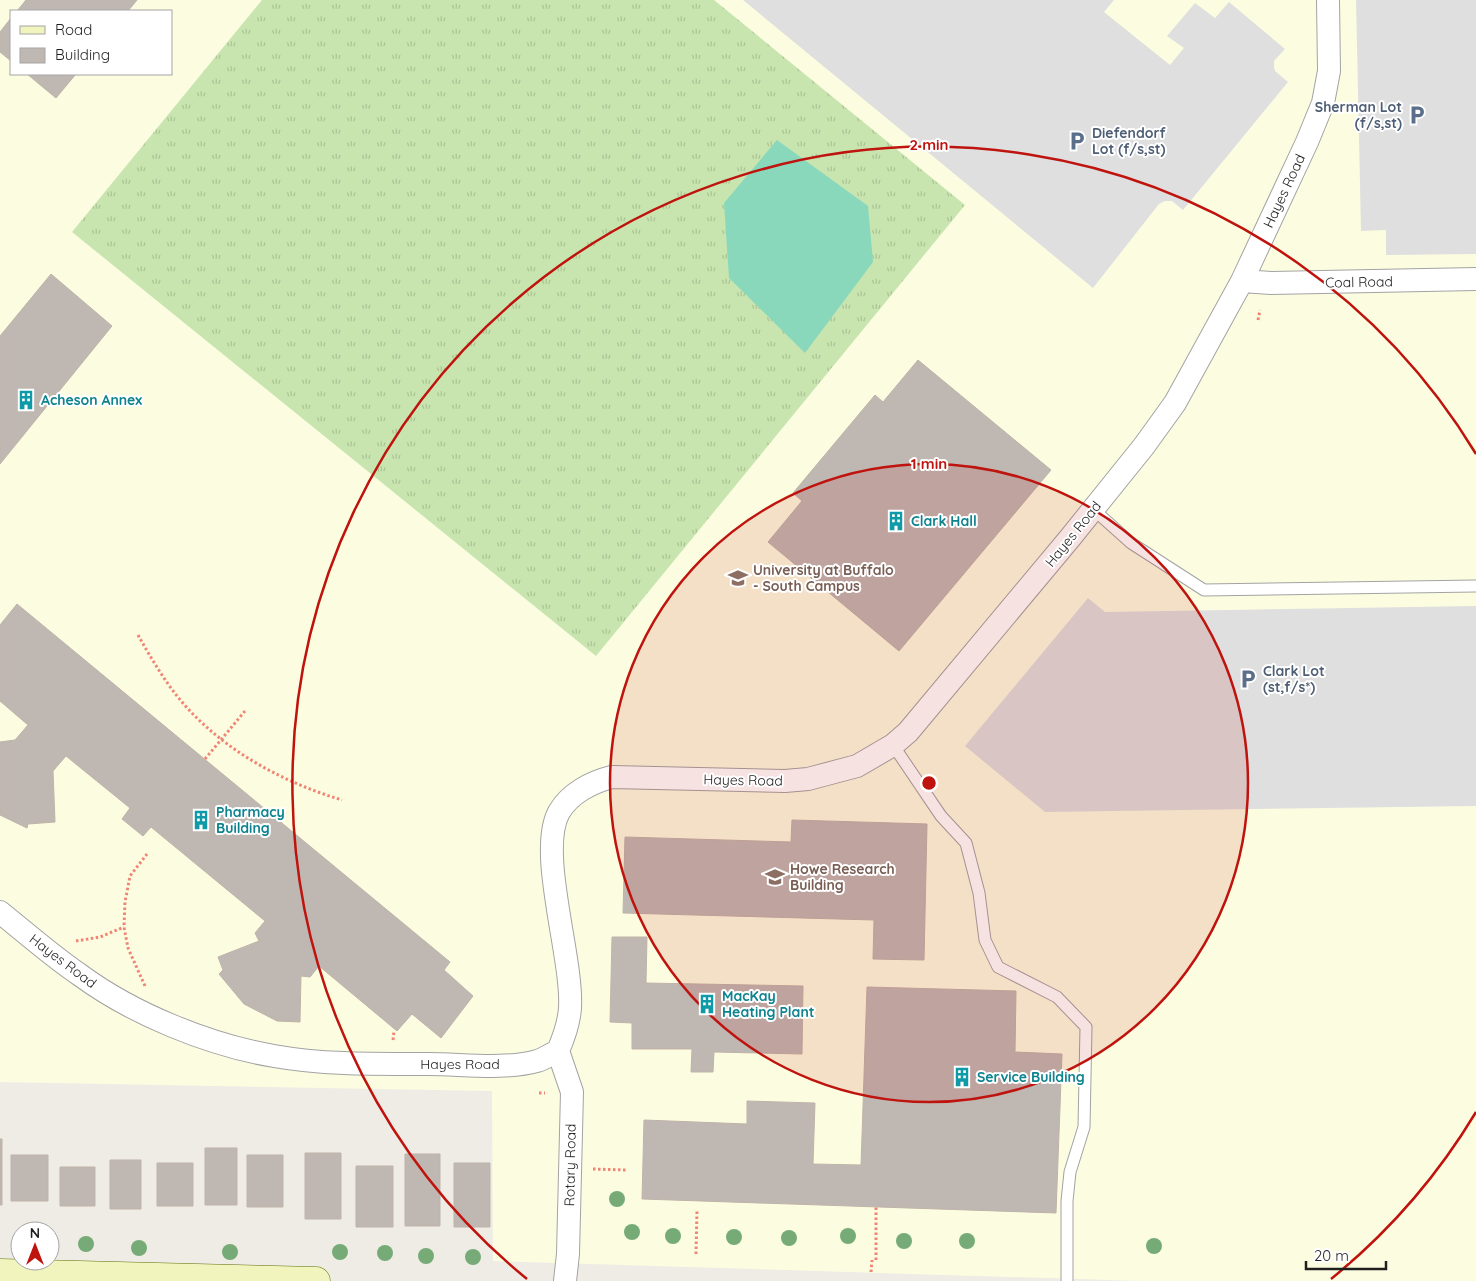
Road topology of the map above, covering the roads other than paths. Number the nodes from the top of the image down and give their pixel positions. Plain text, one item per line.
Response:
1 (1328, 0) edge
2 (1476, 279) edge
3 (1242, 281) junction
4 (1094, 509) junction
5 (1476, 586) edge
6 (893, 745) junction
7 (0, 912) edge
8 (558, 1051) junction
9 (0, 1273) edge
10 (316, 1281) edge
11 (565, 1281) edge
12 (1067, 1281) edge

1 - 3 street, Hayes Road
2 - 3 street, Coal Road
3 - 4 street, Hayes Road
4 - 5 lane
4 - 6 street, Hayes Road
6 - 8 street, Hayes Road
6 - 12 lane
7 - 8 street, Hayes Road
8 - 11 street, Rotary Road
9 - 10 street

